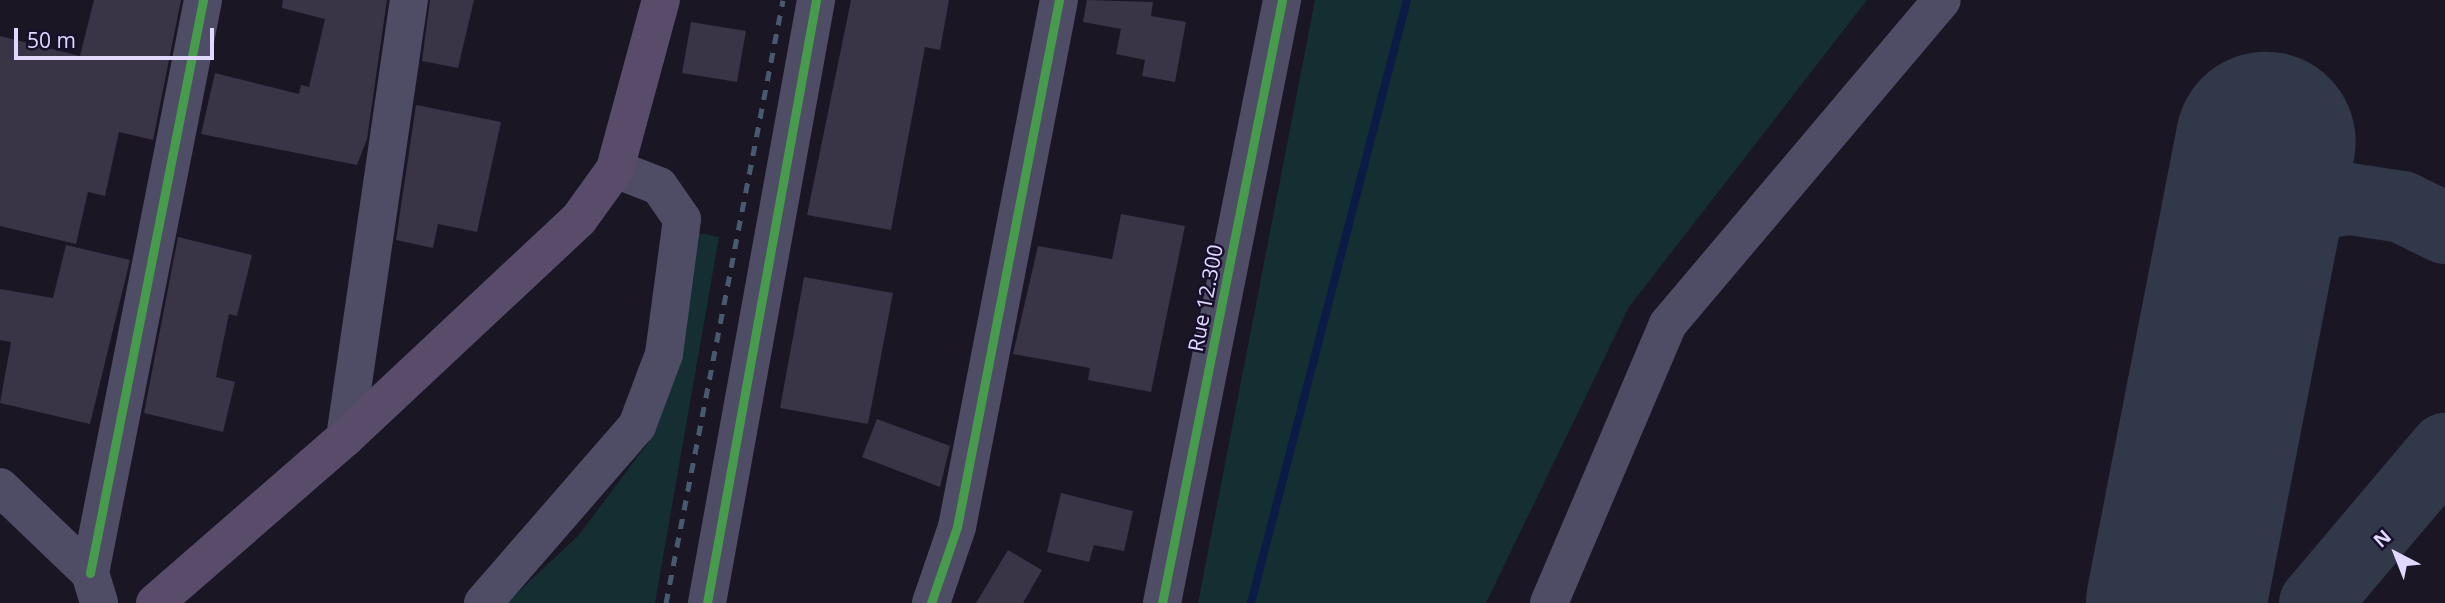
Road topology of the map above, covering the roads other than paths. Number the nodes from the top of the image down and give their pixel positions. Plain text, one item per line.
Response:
1 (203, 0) edge
2 (409, 0) edge
3 (661, 0) edge
4 (816, 0) edge
5 (1059, 0) edge
6 (1282, 0) edge
7 (1942, 0) edge
8 (615, 169) junction
9 (345, 438) junction
10 (0, 487) edge
11 (94, 588) edge
12 (155, 603) edge
13 (483, 603) edge
14 (707, 603) edge
15 (931, 603) edge
16 (1162, 603) edge
17 (1549, 603) edge

1 - 11 street
2 - 9 street
3 - 8 main road
4 - 14 street
5 - 15 street
6 - 16 street, Rue 12.300
7 - 17 street
8 - 9 main road
8 - 13 street
9 - 12 main road
10 - 11 street

